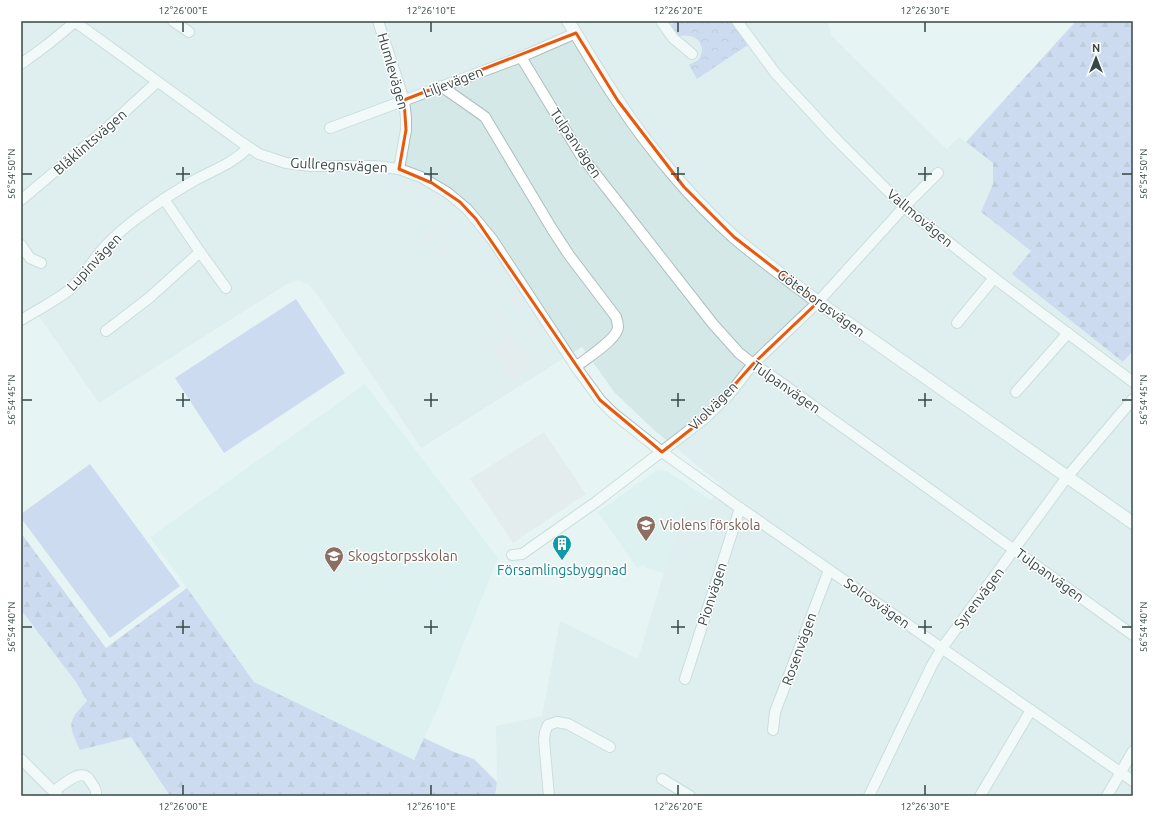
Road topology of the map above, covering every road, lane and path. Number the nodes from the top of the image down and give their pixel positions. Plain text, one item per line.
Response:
1 (74, 21) edge
2 (173, 21) edge
3 (378, 21) edge
4 (568, 21) edge
5 (661, 21) edge
6 (737, 21) edge
7 (189, 32) dead end
8 (576, 33) junction
9 (692, 54) dead end
10 (521, 57) junction
11 (21, 64) edge
12 (157, 82) junction
13 (441, 86) junction
14 (404, 100) junction
15 (330, 128) dead end
16 (248, 148) junction
17 (398, 169) junction
18 (938, 173) dead end
19 (164, 199) junction
20 (21, 200) edge
21 (904, 207) junction
22 (21, 245) edge
23 (200, 252) junction
24 (41, 263) dead end
25 (994, 278) junction
26 (226, 288) dead end
27 (818, 302) junction
28 (21, 320) edge
29 (957, 323) dead end
30 (106, 331) dead end
31 (1068, 333) junction
32 (752, 364) junction
33 (576, 367) junction
34 (1133, 382) edge
35 (1016, 392) dead end
36 (1133, 399) edge
37 (662, 452) junction
38 (1068, 477) junction
39 (740, 508) junction
40 (1133, 524) edge
41 (1015, 550) junction
42 (512, 555) dead end
43 (829, 570) junction
44 (1133, 635) edge
45 (942, 648) junction
46 (685, 679) dead end
47 (1031, 710) junction
48 (773, 730) dead end
49 (610, 748) dead end
50 (1133, 751) edge
51 (21, 759) edge
52 (1121, 772) junction
53 (662, 779) dead end
54 (1133, 781) edge
55 (56, 793) edge
56 (96, 796) edge
57 (549, 796) edge
58 (690, 796) edge
59 (869, 796) edge
60 (980, 796) edge
61 (1107, 796) edge

1 - 11 street
1 - 12 street, Gullregnsvägen
2 - 7 street
3 - 14 street, Humlevägen
4 - 8 street, Göteborgsvägen
5 - 9 street
6 - 21 street, Vallmovägen
8 - 10 street, Liljevägen
8 - 27 street, Göteborgsvägen
10 - 13 street, Liljevägen
10 - 32 street, Tulpanvägen
12 - 16 street, Gullregnsvägen
12 - 20 street, Blåklintsvägen
13 - 14 street, Liljevägen
13 - 33 street
14 - 15 street, Liljevägen
14 - 17 street, Humlevägen
16 - 17 street, Gullregnsvägen
16 - 19 street, Lupinvägen
17 - 33 street, Gullregnsvägen
18 - 21 street, Violvägen
19 - 23 street
19 - 28 street, Lupinvägen
21 - 25 street, Vallmovägen
21 - 27 street, Violvägen
22 - 24 street
23 - 26 street
23 - 30 street
25 - 29 street
25 - 31 street, Vallmovägen
27 - 32 street, Violvägen
27 - 38 street, Göteborgsvägen
31 - 34 street, Vallmovägen
31 - 35 street
32 - 37 street, Violvägen
32 - 41 street, Tulpanvägen
33 - 37 street, Gullregnsvägen
36 - 38 street, Syrenvägen
37 - 39 street, Solrosvägen
37 - 42 street, Violvägen
38 - 40 street, Göteborgsvägen
38 - 41 street, Syrenvägen
39 - 43 street, Solrosvägen
39 - 46 street, Pionvägen
41 - 44 street, Tulpanvägen
41 - 45 street, Syrenvägen
43 - 45 street, Solrosvägen
43 - 48 street, Rosenvägen
45 - 47 street, Solrosvägen
45 - 59 street, Syrenvägen
47 - 52 street, Solrosvägen
47 - 60 street
49 - 57 street
50 - 52 street
51 - 55 street
52 - 54 street, Solrosvägen
52 - 61 street
53 - 58 street
55 - 56 street

